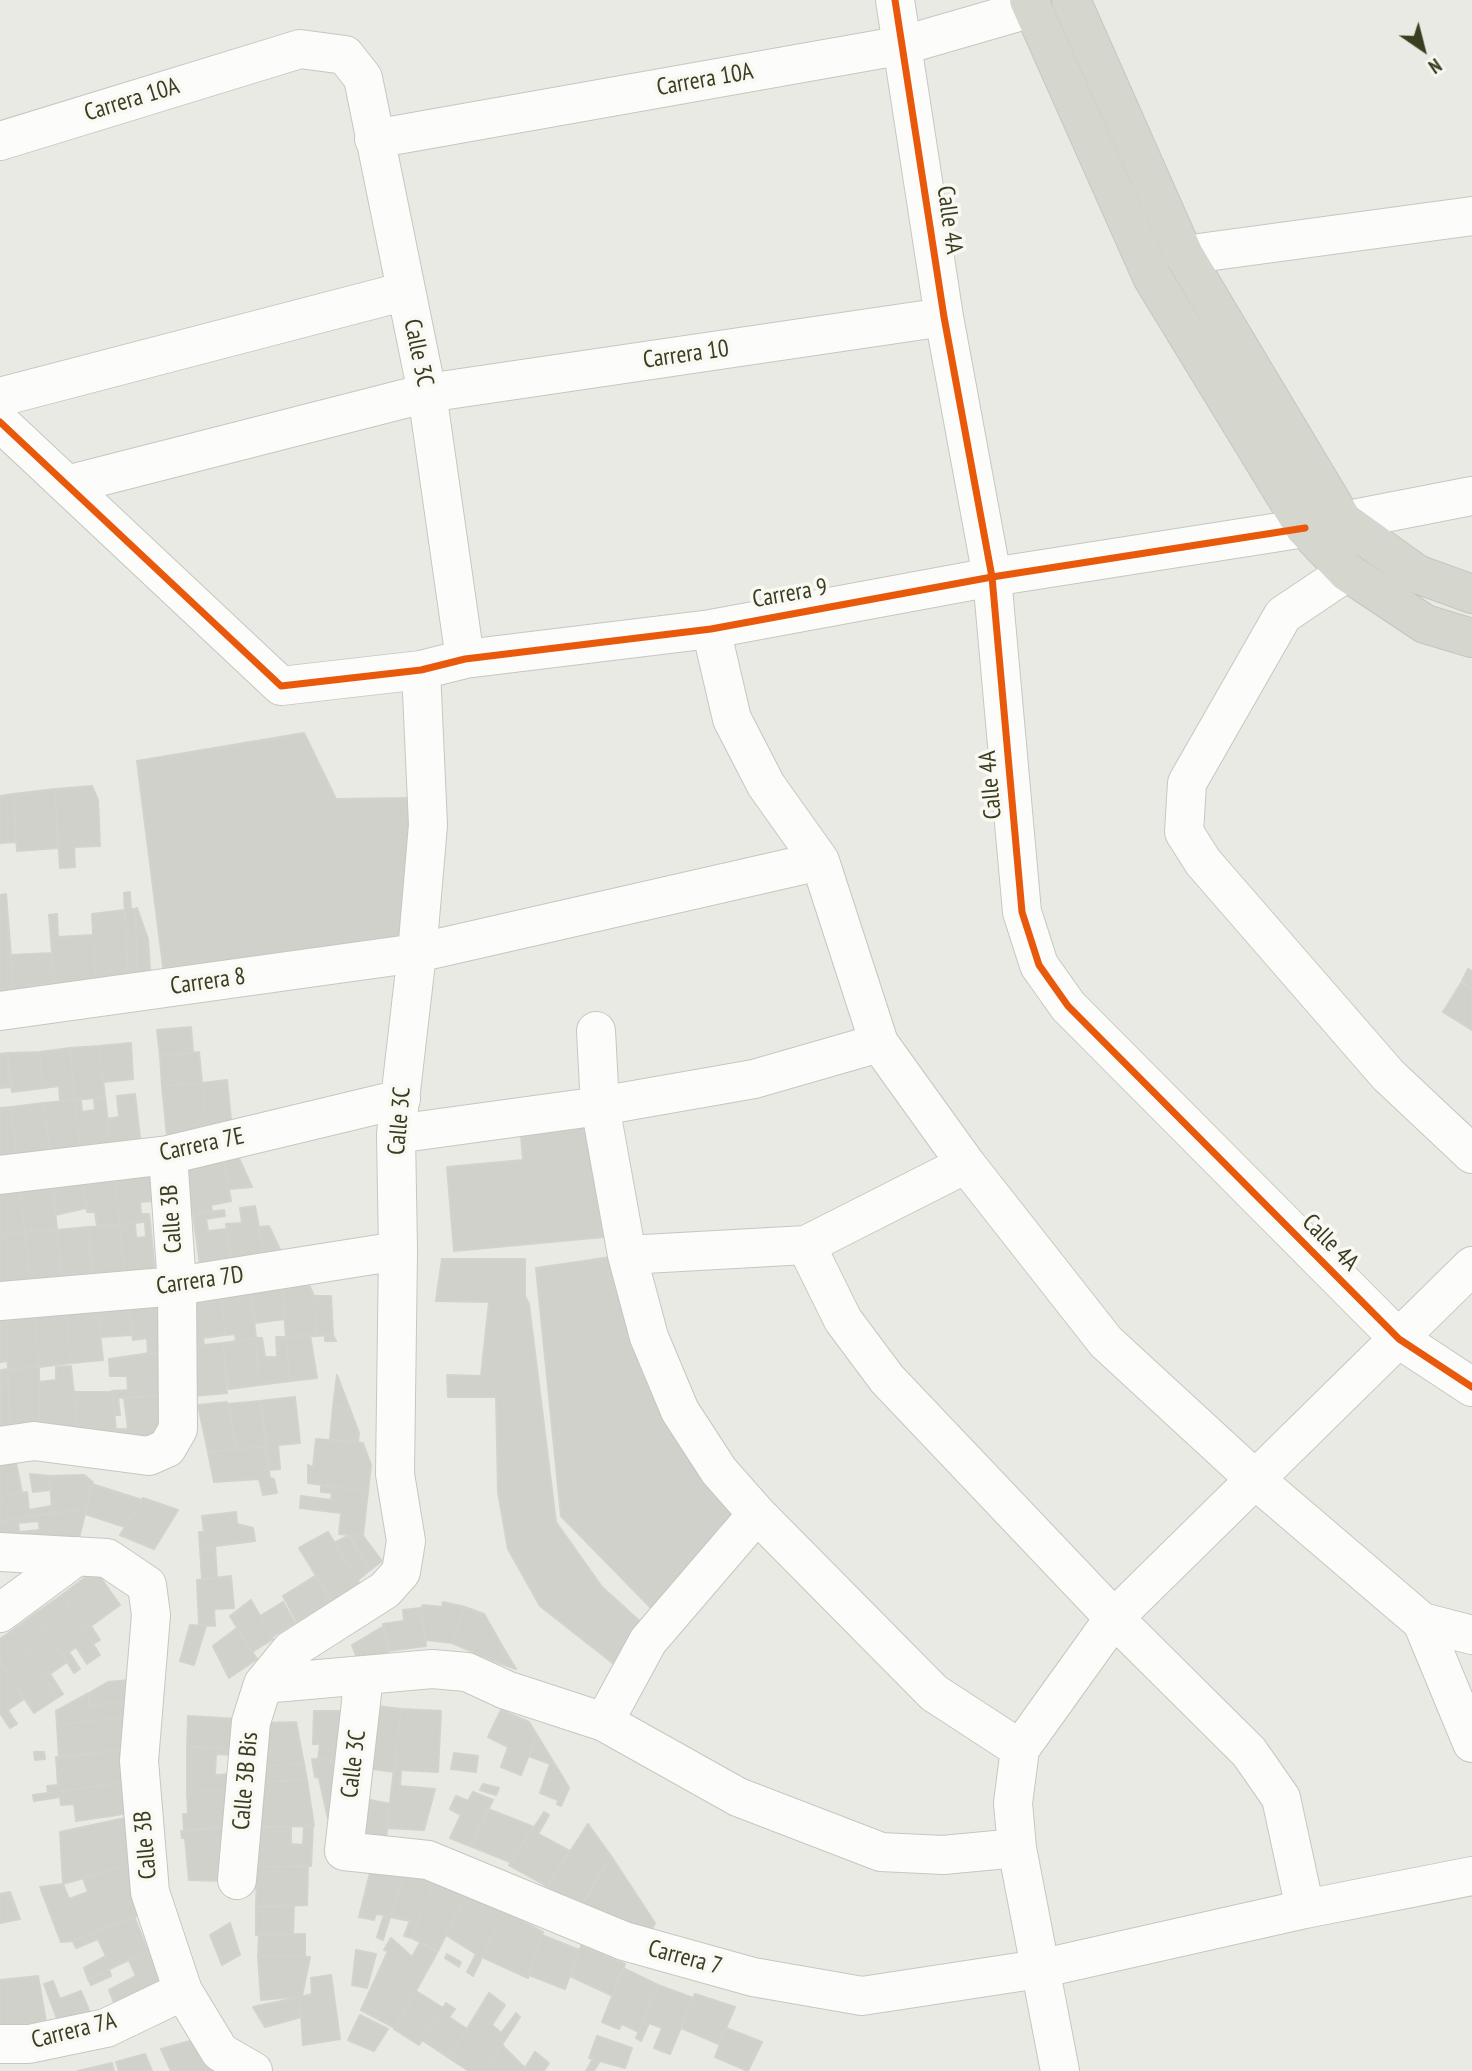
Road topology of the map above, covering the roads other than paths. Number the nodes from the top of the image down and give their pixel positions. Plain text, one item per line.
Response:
1 (895, 0) edge
2 (1071, 0) edge
3 (1031, 4) edge
4 (904, 45) junction
5 (345, 55) joint
6 (374, 139) junction
7 (0, 141) edge
8 (1472, 216) edge
9 (1184, 255) junction
10 (405, 291) junction
11 (944, 317) junction
12 (427, 393) junction
13 (0, 397) edge
14 (0, 422) edge
15 (67, 485) junction
16 (1472, 496) edge
17 (1343, 521) junction
18 (1305, 528) junction
19 (1347, 572) junction
20 (992, 577) junction
21 (1472, 594) edge
22 (711, 629) junction
23 (1472, 638) edge
24 (465, 659) junction
25 (421, 670) junction
26 (820, 861) junction
27 (417, 953) junction
28 (0, 1011) edge
29 (596, 1031) dead end
30 (878, 1043) junction
31 (600, 1106) junction
32 (398, 1117) junction
33 (1472, 1154) edge
34 (168, 1155) junction
35 (966, 1164) junction
36 (0, 1175) edge
37 (806, 1245) junction
38 (398, 1251) junction
39 (627, 1255) junction
40 (1472, 1266) edge
41 (177, 1286) junction
42 (0, 1301) edge
43 (1399, 1339) junction
44 (1472, 1387) edge
45 (0, 1446) edge
46 (1257, 1480) junction
47 (758, 1514) junction
48 (0, 1552) edge
49 (77, 1556) junction
50 (0, 1613) edge
51 (1114, 1618) junction
52 (1422, 1622) junction
53 (1472, 1635) edge
54 (365, 1676) junction
55 (263, 1684) junction
56 (604, 1722) junction
57 (1472, 1743) edge
58 (1020, 1749) junction
59 (1017, 1848) junction
60 (344, 1851) joint
61 (1472, 1876) edge
62 (237, 1881) dead end
63 (1305, 1909) junction
64 (1039, 1969) junction
65 (183, 1991) junction
66 (0, 2044) edge
67 (253, 2071) edge
68 (1060, 2071) edge

1 - 4 street, Calle 4A
2 - 9 main road
3 - 4 street, Carrera 10A
3 - 18 main road
4 - 6 street, Carrera 10A
4 - 11 street, Calle 4A
5 - 6 street, Calle 3C
5 - 7 street, Carrera 10A
6 - 10 street, Calle 3C
8 - 9 street
9 - 17 main road
10 - 12 street, Calle 3C
10 - 13 street
11 - 12 street, Carrera 10
11 - 20 street, Calle 4A
12 - 15 street, Carrera 10
12 - 24 street, Calle 3C
14 - 15 street
15 - 25 street, Carrera 9
16 - 17 street
17 - 21 main road
18 - 19 main road
18 - 20 street, Carrera 9
19 - 23 main road
19 - 33 street
20 - 22 street, Carrera 9
20 - 43 street, Calle 4A
22 - 24 street, Carrera 9
22 - 26 street
24 - 25 street, Carrera 9
25 - 27 street, Calle 3C
26 - 27 street, Carrera 8
26 - 30 street
27 - 28 street, Carrera 8
27 - 32 street, Calle 3C
29 - 31 street
30 - 31 street, Carrera 7E
30 - 35 street
31 - 32 street, Carrera 7E
31 - 39 street
32 - 34 street, Carrera 7E
32 - 38 street, Calle 3C
34 - 36 street, Carrera 7E
34 - 41 street, Calle 3B
35 - 37 street
35 - 46 street
37 - 39 street
37 - 51 street
38 - 41 street, Carrera 7D
38 - 55 street, Calle 3C
39 - 47 street
40 - 43 street
41 - 42 street, Carrera 7D
41 - 45 street, Calle 3B
43 - 44 street, Calle 4A
43 - 46 street
46 - 51 street
46 - 52 street
47 - 56 street
47 - 58 street
48 - 49 street
49 - 50 street
49 - 65 street, Calle 3B
51 - 58 street
51 - 63 street
52 - 53 street
52 - 57 street
54 - 55 street
54 - 56 street
54 - 60 street, Calle 3C
55 - 62 street, Calle 3B Bis
56 - 59 street
58 - 59 street
59 - 64 street
60 - 64 street, Carrera 7
61 - 63 street, Carrera 7
63 - 64 street, Carrera 7
64 - 68 street
65 - 66 street, Carrera 7A
65 - 67 street, Calle 3B

